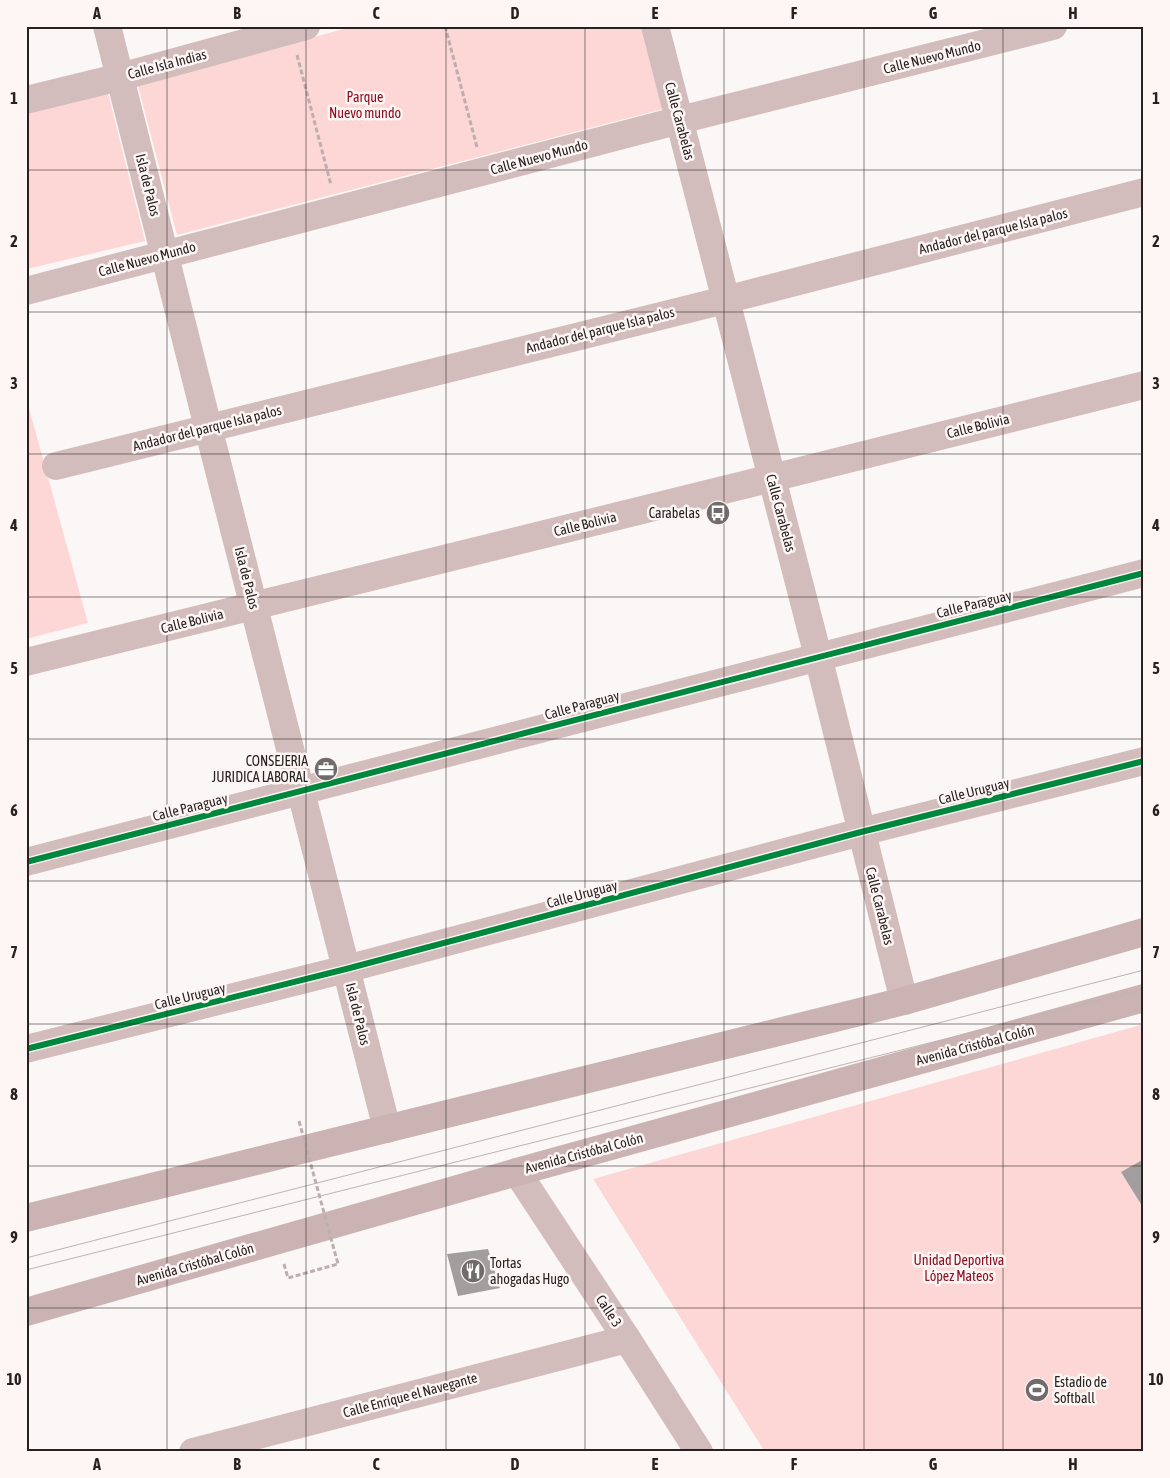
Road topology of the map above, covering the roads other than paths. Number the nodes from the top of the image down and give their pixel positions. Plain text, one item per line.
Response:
1 (107, 26) edge
2 (655, 26) edge
3 (1053, 26) edge
4 (298, 28) edge
5 (120, 77) junction
6 (26, 100) edge
7 (680, 120) junction
8 (1144, 192) edge
9 (166, 254) junction
10 (26, 291) edge
11 (725, 300) junction
12 (1144, 385) edge
13 (208, 428) junction
14 (56, 466) dead end
15 (772, 478) junction
16 (1144, 573) edge
17 (254, 605) junction
18 (818, 656) junction
19 (26, 662) edge
20 (1144, 761) edge
21 (301, 791) junction
22 (861, 832) junction
23 (26, 862) edge
24 (1144, 932) edge
25 (346, 969) junction
26 (1144, 998) edge
27 (904, 1001) junction
28 (26, 1050) edge
29 (388, 1129) junction
30 (517, 1172) junction
31 (26, 1218) edge
32 (26, 1312) edge
33 (627, 1339) junction
34 (193, 1452) edge
35 (699, 1452) edge

1 - 5 street, Isla de Palos
2 - 7 street, Calle Carabelas
3 - 7 street, Calle Nuevo Mundo
4 - 5 street, Calle Isla Indias
5 - 6 street, Calle Isla Indias
5 - 9 street, Isla de Palos
7 - 9 street, Calle Nuevo Mundo
7 - 11 street, Calle Carabelas
8 - 11 street, Andador del parque Isla palos
9 - 10 street, Calle Nuevo Mundo
9 - 13 street, Isla de Palos
11 - 13 street, Andador del parque Isla palos
11 - 15 street, Calle Carabelas
12 - 15 street, Calle Bolivia
13 - 14 street, Andador del parque Isla palos
13 - 17 street, Isla de Palos
15 - 17 street, Calle Bolivia
15 - 18 street, Calle Carabelas
16 - 18 street, Calle Paraguay
17 - 19 street, Calle Bolivia
17 - 21 street, Isla de Palos
18 - 21 street, Calle Paraguay
18 - 22 street, Calle Carabelas
20 - 22 street, Calle Uruguay
21 - 23 street, Calle Paraguay
21 - 25 street, Isla de Palos
22 - 25 street, Calle Uruguay
22 - 27 street, Calle Carabelas
24 - 27 main road
25 - 28 street, Calle Uruguay
25 - 29 street, Isla de Palos
26 - 30 main road, Avenida Cristóbal Colón
27 - 29 main road
29 - 31 main road
30 - 32 main road, Avenida Cristóbal Colón
30 - 33 street, Calle 3
33 - 34 street, Calle Enrique el Navegante
33 - 35 street, Calle 3

